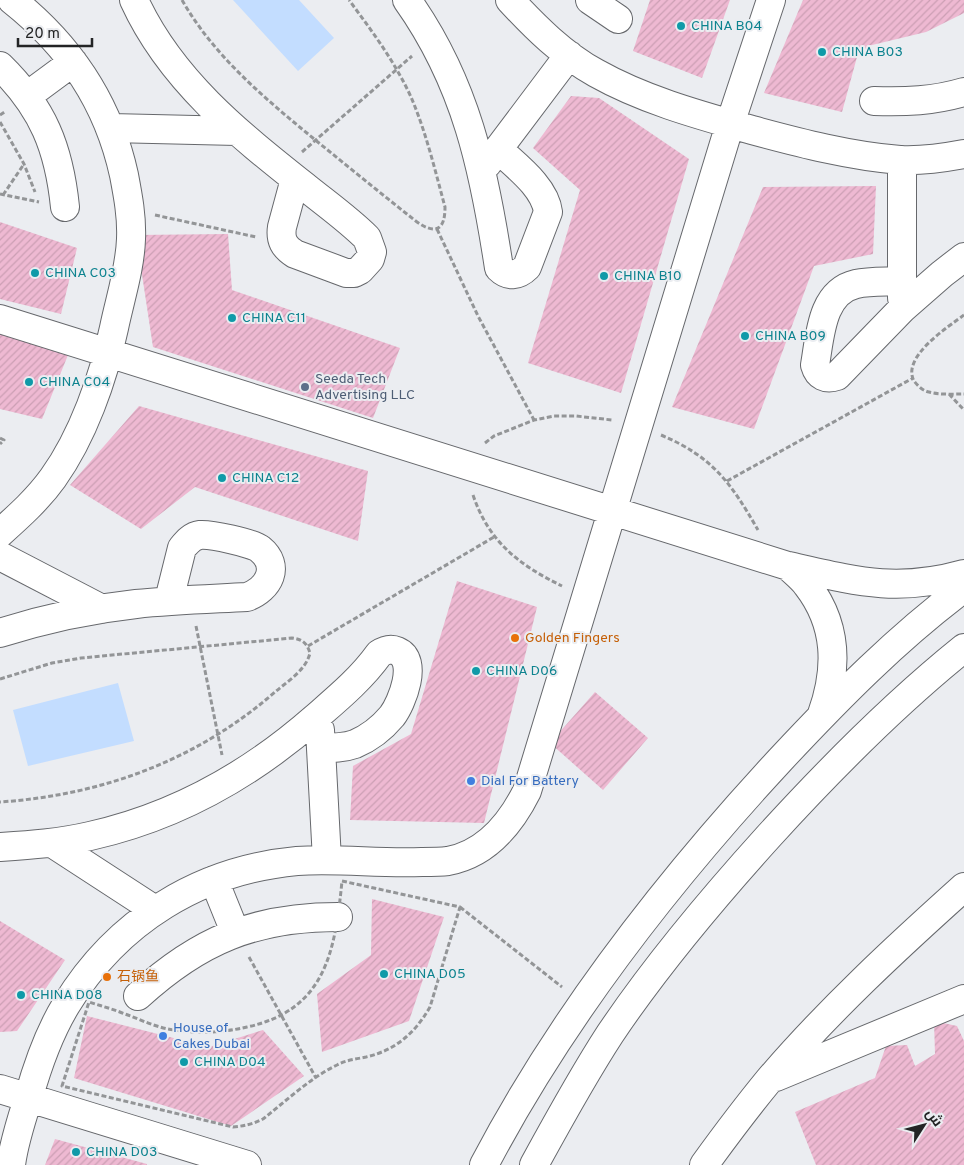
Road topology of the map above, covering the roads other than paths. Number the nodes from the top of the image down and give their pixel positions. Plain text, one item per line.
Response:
1 (12, 0) edge
2 (134, 0) edge
3 (407, 0) edge
4 (510, 0) edge
5 (590, 0) edge
6 (771, 0) edge
7 (618, 19) dead end
8 (569, 55) junction
9 (73, 62) junction
10 (0, 66) edge
11 (964, 92) edge
12 (27, 96) junction
13 (874, 102) dead end
14 (730, 124) junction
15 (111, 128) junction
16 (237, 131) junction
17 (498, 149) junction
18 (964, 154) edge
19 (902, 160) junction
20 (482, 170) junction
21 (289, 174) junction
22 (65, 207) road end
23 (964, 256) edge
24 (902, 281) junction
25 (902, 309) junction
26 (0, 319) edge
27 (109, 352) junction
28 (612, 511) junction
29 (0, 533) edge
30 (0, 556) edge
31 (788, 566) junction
32 (964, 574) edge
33 (964, 588) edge
34 (181, 600) road end
35 (102, 609) junction
36 (0, 633) edge
37 (964, 648) edge
38 (319, 715) junction
39 (821, 717) junction
40 (320, 748) junction
41 (52, 843) junction
42 (0, 847) edge
43 (327, 860) junction
44 (691, 862) junction
45 (214, 880) junction
46 (964, 887) edge
47 (155, 910) junction
48 (338, 917) road end
49 (236, 932) junction
50 (644, 986) junction
51 (138, 996) dead end
52 (964, 999) edge
53 (770, 1080) junction
54 (0, 1089) edge
55 (28, 1097) junction
56 (11, 1165) edge
57 (247, 1165) edge
58 (484, 1165) edge
59 (534, 1165) edge
60 (704, 1165) edge

1 - 9 street
2 - 16 street
3 - 20 street
4 - 8 street
5 - 7 street
6 - 14 street
8 - 14 street
8 - 17 street
9 - 12 street
9 - 15 street
10 - 12 street
11 - 13 street
12 - 22 street
14 - 19 street
14 - 28 street
15 - 16 street
15 - 27 street
16 - 21 street
17 - 20 street
17 - 20 street
18 - 19 street
19 - 24 street
21 - 21 street
23 - 25 street
24 - 25 street
24 - 25 street
26 - 27 street
27 - 28 street
27 - 29 street
28 - 31 street
28 - 43 street
30 - 35 street
31 - 32 street
31 - 39 street
33 - 39 street
34 - 35 street
35 - 36 street
37 - 50 street
38 - 40 street
38 - 40 street
38 - 41 street
39 - 44 street
40 - 43 street
41 - 42 street
41 - 47 street
43 - 45 street
44 - 50 street
44 - 58 street
45 - 47 street
45 - 49 street
46 - 53 street
47 - 55 street
48 - 49 street
49 - 51 street
50 - 59 street
52 - 53 street
53 - 60 street
54 - 55 street
55 - 56 street
55 - 57 street

